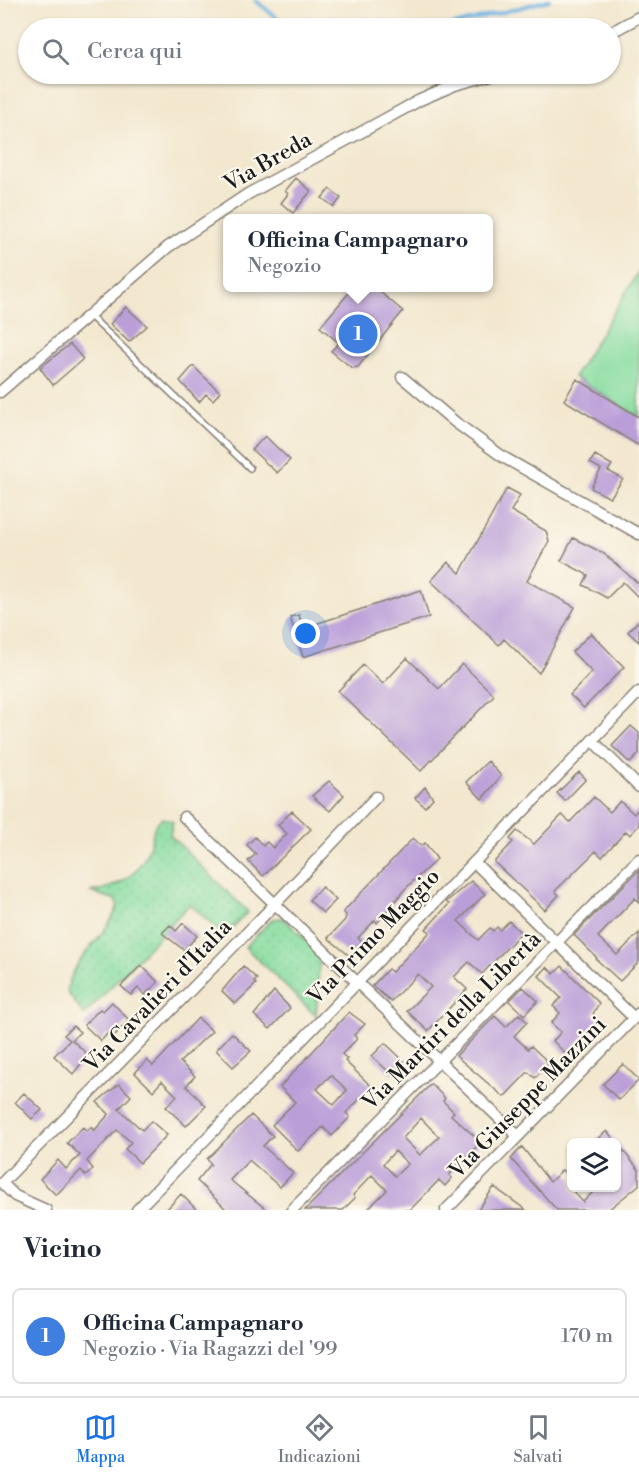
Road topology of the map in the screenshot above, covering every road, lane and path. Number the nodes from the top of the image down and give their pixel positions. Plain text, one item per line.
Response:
1 (639, 17) edge
2 (621, 27) edge
3 (462, 84) edge
4 (90, 316) junction
5 (402, 377) dead end
6 (0, 392) edge
7 (250, 468) dead end
8 (639, 534) edge
9 (639, 692) edge
10 (592, 740) junction
11 (639, 787) edge
12 (376, 797) dead end
13 (184, 817) dead end
14 (639, 859) edge
15 (474, 862) junction
16 (275, 904) junction
17 (556, 943) junction
18 (357, 983) junction
19 (636, 1016) edge
20 (440, 1061) junction
21 (518, 1136) junction
22 (46, 1210) edge
23 (137, 1210) edge
24 (292, 1210) edge
25 (446, 1210) edge

1 - 2 street
3 - 4 street, Via Breda
4 - 6 street, Via Breda
4 - 7 lane
5 - 8 street
9 - 10 street, Via Primo Maggio
10 - 11 street
10 - 15 street, Via Primo Maggio
12 - 16 street
13 - 16 street
14 - 17 street, Via Martiri della Libertà
15 - 17 street
15 - 18 street, Via Primo Maggio
16 - 18 street
16 - 22 street, Via Cavalieri d'Italia
17 - 19 street
17 - 20 street, Via Martiri della Libertà
18 - 20 street
18 - 23 street, Via Primo Maggio
19 - 21 street, Via Giuseppe Mazzini
20 - 21 street
20 - 24 street, Via Martiri della Libertà
21 - 25 street, Via Giuseppe Mazzini

